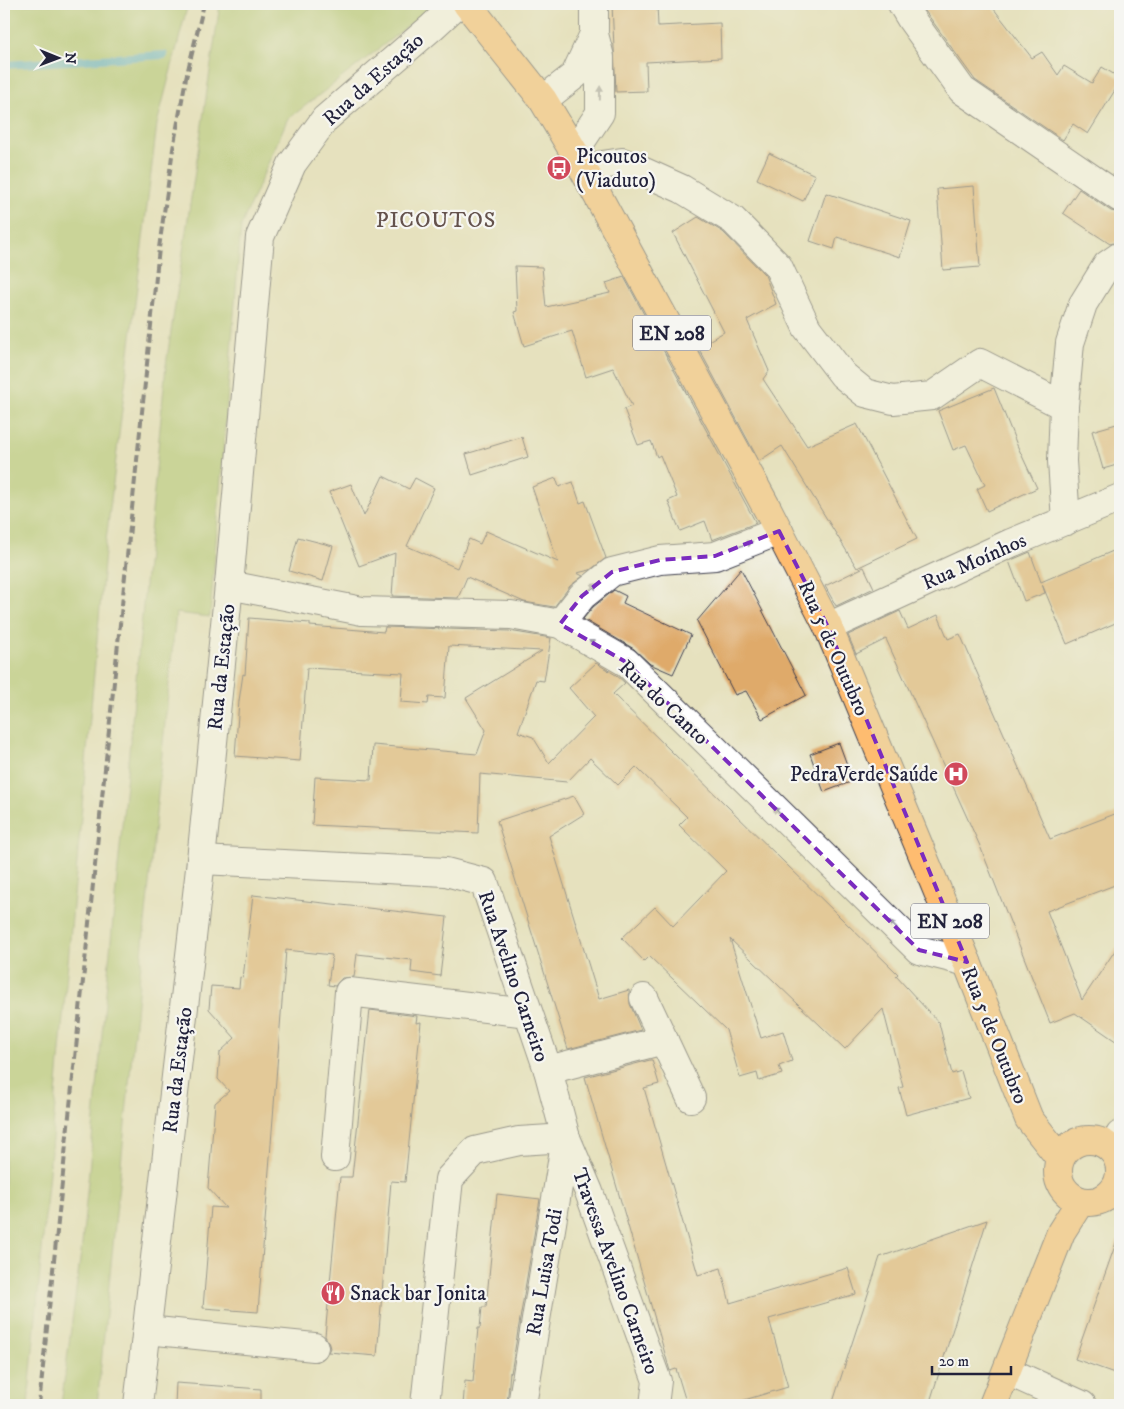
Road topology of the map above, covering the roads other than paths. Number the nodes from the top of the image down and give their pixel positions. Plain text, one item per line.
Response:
1 (457, 4) edge
2 (467, 4) edge
3 (594, 4) edge
4 (902, 4) edge
5 (594, 34) junction
6 (543, 100) junction
7 (579, 160) junction
8 (1120, 198) edge
9 (1120, 256) edge
10 (1064, 406) junction
11 (1120, 498) edge
12 (1066, 521) junction
13 (779, 531) junction
14 (229, 584) junction
15 (560, 624) junction
16 (828, 628) junction
17 (201, 860) junction
18 (967, 962) junction
19 (644, 998) dead end
20 (528, 1012) junction
21 (664, 1040) junction
22 (548, 1070) junction
23 (691, 1098) dead end
24 (566, 1138) junction
25 (1118, 1155) edge
26 (335, 1156) dead end
27 (1060, 1158) junction
28 (1080, 1202) junction
29 (147, 1330) junction
30 (314, 1347) dead end
31 (1007, 1371) junction
32 (138, 1405) edge
33 (425, 1405) edge
34 (522, 1405) edge
35 (654, 1405) edge
36 (993, 1405) edge
37 (1082, 1405) edge

1 - 14 street, Rua da Estação
2 - 6 main road, Rua 5 de Outubro / EN 208
3 - 5 street
4 - 8 street
5 - 6 street
7 -> 5 street
6 - 7 main road, Rua 5 de Outubro / EN 208
7 - 10 street
7 - 13 main road, Rua 5 de Outubro / EN 208
9 - 10 street
10 - 12 street
11 - 12 street, Rua Moínhos
12 - 16 street, Rua Moínhos
15 -> 13 street
13 - 16 main road, Rua 5 de Outubro / EN 208
14 - 15 street, Rua do Canto
14 - 17 street, Rua da Estação
18 -> 15 street, Rua do Canto
16 - 18 main road, Rua 5 de Outubro / EN 208
17 - 20 street, Rua Avelino Carneiro
17 - 29 street, Rua da Estação
18 - 27 main road, Rua 5 de Outubro / EN 208
19 - 21 street
20 - 22 street, Rua Avelino Carneiro
20 - 26 street
21 - 22 street
21 - 23 street
22 - 24 street, Rua Avelino Carneiro
24 - 33 street
24 - 34 street, Rua Luisa Todi
24 - 35 street, Travessa Avelino Carneiro
25 - 27 main road
25 - 28 main road
27 - 28 main road
28 - 31 main road
29 - 30 street
29 - 32 street, Rua da Estação
31 - 36 main road
31 - 37 street

